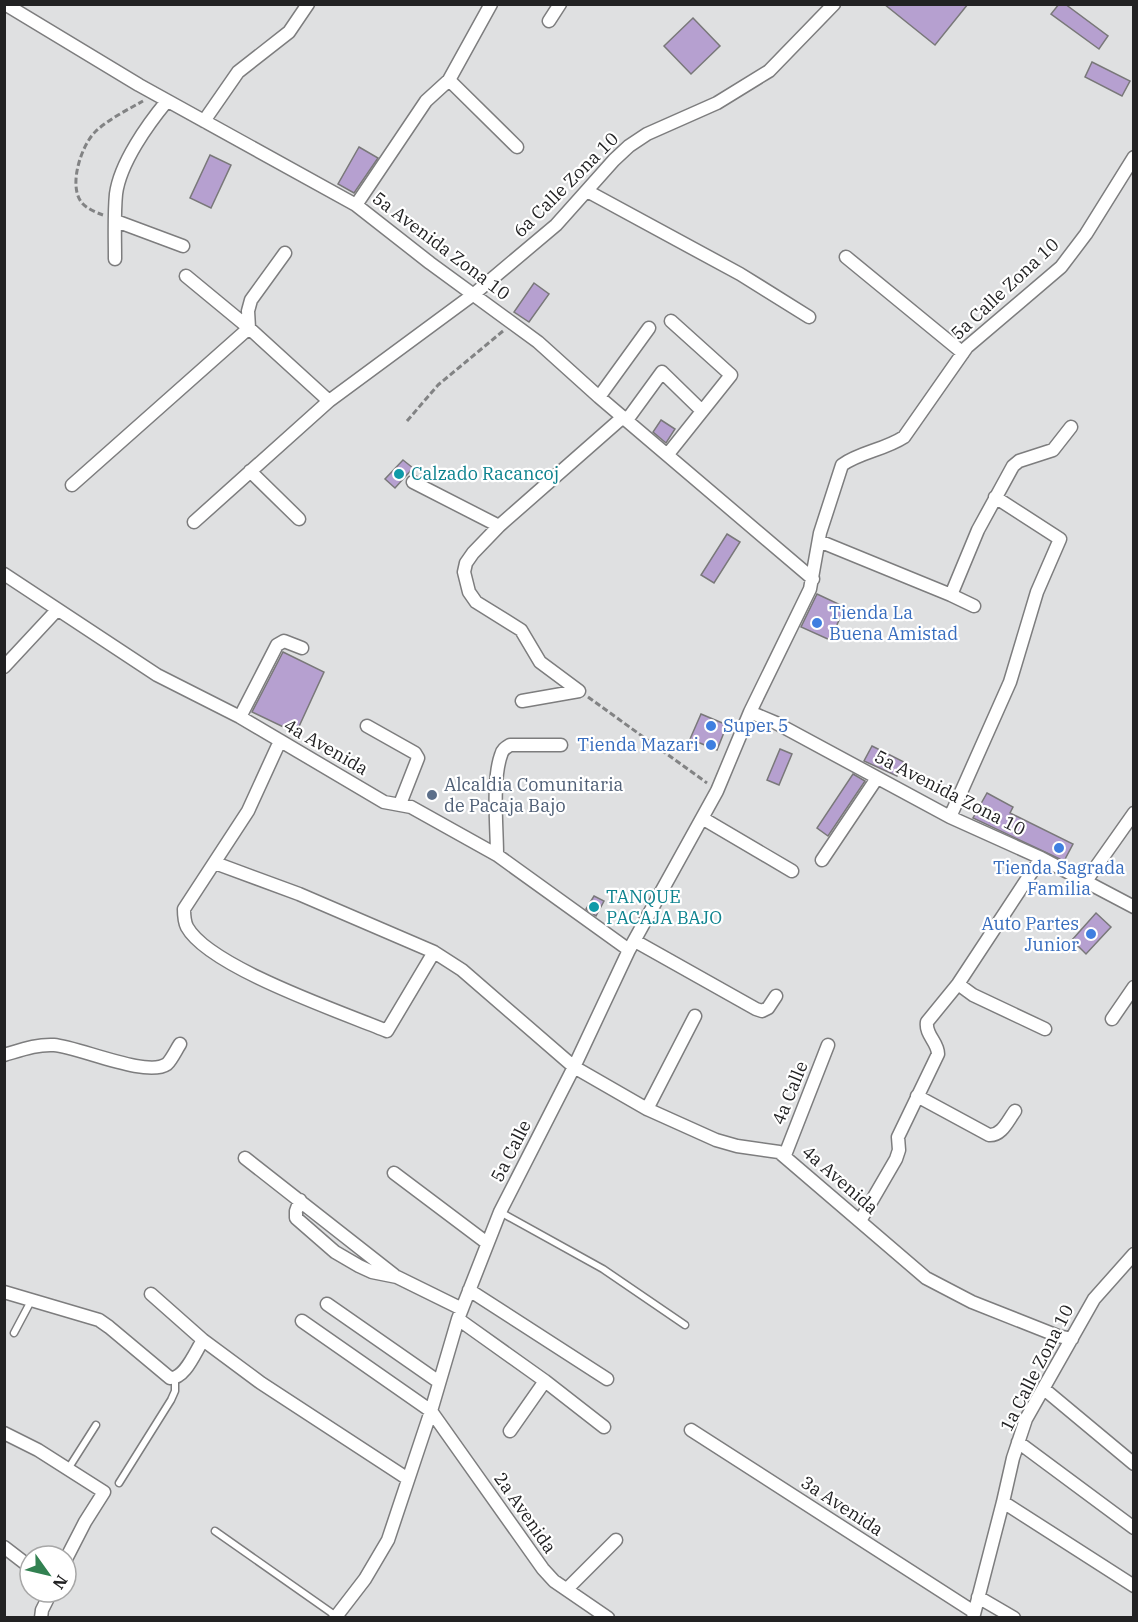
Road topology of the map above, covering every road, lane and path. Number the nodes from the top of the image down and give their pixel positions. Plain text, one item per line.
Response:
1 (5, 4) edge
2 (308, 4) edge
3 (491, 4) edge
4 (560, 4) edge
5 (834, 4) edge
6 (549, 21) dead end
7 (449, 80) junction
8 (156, 94) junction
9 (167, 101) junction
10 (204, 121) junction
11 (517, 147) dead end
12 (1134, 157) edge
13 (1129, 176) edge
14 (587, 191) junction
15 (356, 205) junction
16 (116, 221) junction
17 (183, 246) dead end
18 (285, 253) dead end
19 (846, 257) dead end
20 (115, 259) dead end
21 (186, 276) dead end
22 (474, 294) junction
23 (809, 316) dead end
24 (671, 321) dead end
25 (514, 322) junction
26 (249, 328) junction
27 (650, 328) dead end
28 (963, 353) junction
29 (599, 397) junction
30 (329, 401) junction
31 (701, 410) junction
32 (625, 419) junction
33 (407, 421) dead end
34 (1071, 427) dead end
35 (668, 454) junction
36 (250, 471) junction
37 (412, 482) dead end
38 (72, 484) dead end
39 (995, 497) junction
40 (299, 519) dead end
41 (194, 522) dead end
42 (499, 526) junction
43 (819, 541) junction
44 (4, 574) edge
45 (813, 579) junction
46 (951, 595) junction
47 (974, 606) dead end
48 (57, 609) junction
49 (302, 648) dead end
50 (4, 667) edge
51 (579, 691) junction
52 (522, 701) dead end
53 (750, 712) junction
54 (240, 717) junction
55 (368, 726) dead end
56 (280, 741) junction
57 (561, 745) dead end
58 (877, 778) junction
59 (717, 791) junction
60 (400, 804) junction
61 (1134, 813) edge
62 (950, 817) junction
63 (702, 818) junction
64 (497, 855) junction
65 (1041, 858) junction
66 (822, 860) dead end
67 (214, 862) junction
68 (792, 871) dead end
69 (1086, 881) junction
70 (1134, 907) edge
71 (632, 945) junction
72 (434, 952) junction
73 (958, 984) junction
74 (1134, 987) edge
75 (776, 996) dead end
76 (695, 1016) dead end
77 (1112, 1019) dead end
78 (1045, 1029) dead end
79 (180, 1044) dead end
80 (828, 1045) dead end
81 (4, 1056) edge
82 (574, 1067) junction
83 (918, 1096) junction
84 (648, 1109) junction
85 (1015, 1111) dead end
86 (785, 1155) junction
87 (245, 1158) dead end
88 (394, 1173) dead end
89 (300, 1200) junction
90 (500, 1212) junction
91 (860, 1221) junction
92 (487, 1244) junction
93 (1133, 1257) edge
94 (397, 1277) junction
95 (469, 1290) junction
96 (4, 1292) edge
97 (151, 1294) dead end
98 (31, 1300) junction
99 (327, 1304) dead end
100 (460, 1314) junction
101 (302, 1321) dead end
102 (685, 1325) dead end
103 (14, 1333) dead end
104 (1072, 1339) junction
105 (203, 1340) junction
106 (175, 1379) junction
107 (607, 1379) dead end
108 (545, 1381) junction
109 (439, 1382) junction
110 (1044, 1389) junction
111 (430, 1411) junction
112 (96, 1425) dead end
113 (604, 1427) dead end
114 (690, 1430) dead end
115 (510, 1431) dead end
116 (4, 1433) edge
117 (1018, 1442) junction
118 (1134, 1464) edge
119 (68, 1469) junction
120 (408, 1479) junction
121 (119, 1483) dead end
122 (1003, 1502) junction
123 (1134, 1528) edge
124 (215, 1531) dead end
125 (616, 1540) dead end
126 (74, 1544) edge
127 (4, 1547) edge
128 (18, 1558) edge
129 (1134, 1586) edge
130 (567, 1590) junction
131 (978, 1597) junction
132 (973, 1615) edge
133 (335, 1617) edge
134 (608, 1617) edge
135 (1014, 1617) edge

1 - 8 street, 5a Avenida Zona 10
2 - 10 street
3 - 7 street
4 - 6 street
5 - 14 street, 6a Calle Zona 10
7 - 11 street
7 - 15 street
8 - 9 street, 5a Avenida Zona 10
8 - 16 path
9 - 10 street, 5a Avenida Zona 10
9 - 16 street
10 - 15 street, 5a Avenida Zona 10
12 - 13 street, 5a Calle Zona 10
13 - 28 street, 5a Calle Zona 10
14 - 22 street, 6a Calle Zona 10
14 - 23 street
15 - 22 street, 5a Avenida Zona 10
16 - 17 street
16 - 20 street
18 - 26 street
19 - 28 street
21 - 26 street
22 - 25 street, 5a Avenida Zona 10
22 - 30 street, 6a Calle Zona 10
24 - 31 street
25 - 29 street, 5a Avenida Zona 10
25 - 33 path
26 - 30 street
26 - 38 street
27 - 29 street
28 - 43 street, 5a Calle Zona 10
29 - 32 street, 5a Avenida Zona 10
30 - 36 street, 6a Calle Zona 10
31 - 32 street
31 - 35 street
32 - 35 street, 5a Avenida Zona 10
32 - 42 street
34 - 39 street
35 - 45 street, 5a Avenida Zona 10
36 - 40 street
36 - 41 street, 6a Calle Zona 10
37 - 42 street
39 - 46 street
39 - 62 street
42 - 51 street
43 - 45 street, 5a Calle Zona 10
43 - 46 street
44 - 48 street, 4a Avenida
45 - 53 street, 5a Calle Zona 10
46 - 47 street
48 - 50 street
48 - 54 street, 4a Avenida
49 - 54 street
51 - 52 street
51 - 59 path
53 - 58 street, 5a Avenida Zona 10
53 - 59 street, 5a Calle
54 - 56 street, 4a Avenida
55 - 60 street
56 - 60 street, 4a Avenida
56 - 67 street
57 - 64 street
58 - 62 street, 5a Avenida Zona 10
58 - 66 street
59 - 63 street, 5a Calle
60 - 64 street, 4a Avenida
61 - 69 street
62 - 65 street, 5a Avenida Zona 10
63 - 68 street
63 - 71 street, 5a Calle
64 - 71 street, 4a Avenida
65 - 69 street, 5a Avenida Zona 10
65 - 73 street
67 - 72 street, 4a Avenida
67 - 72 street
69 - 70 street, 5a Avenida Zona 10
71 - 75 street, 4a Avenida
71 - 82 street, 5a Calle
72 - 82 street, 4a Avenida
73 - 78 street
73 - 83 street
74 - 77 street
76 - 84 street
79 - 81 street
80 - 86 street, 4a Calle
82 - 84 street, 4a Avenida
82 - 90 street, 5a Calle
83 - 85 street
83 - 91 street
84 - 86 street, 4a Avenida
86 - 91 street, 4a Avenida
87 - 89 street
88 - 92 street
89 - 94 street
89 - 94 street
90 - 92 street, 5a Calle
90 - 102 lane
91 - 104 street, 4a Avenida
92 - 95 street, 5a Calle
93 - 104 street, 1a Calle Zona 10
94 - 100 street
95 - 100 street, 5a Calle
95 - 107 street
96 - 98 street
97 - 105 street
98 - 103 lane
98 - 106 street
99 - 109 street
100 - 108 street
100 - 109 street, 5a Calle
101 - 111 street, 2a Avenida
104 - 110 street, 1a Calle Zona 10
105 - 106 street
105 - 120 street
106 - 121 lane
108 - 113 street
108 - 115 street
109 - 111 street, 5a Calle
110 - 117 street, 1a Calle Zona 10
110 - 118 street
111 - 120 street, 5a Calle
111 - 130 street, 2a Avenida
112 - 119 lane
114 - 132 street, 3a Avenida
116 - 119 street
117 - 122 street, 1a Calle Zona 10
117 - 123 street
119 - 126 street
120 - 133 street, 5a Calle
122 - 129 street
122 - 131 street, 1a Calle Zona 10
124 - 133 lane
125 - 130 street
127 - 128 street
130 - 134 street, 2a Avenida
131 - 132 street, 1a Calle Zona 10
131 - 135 street

